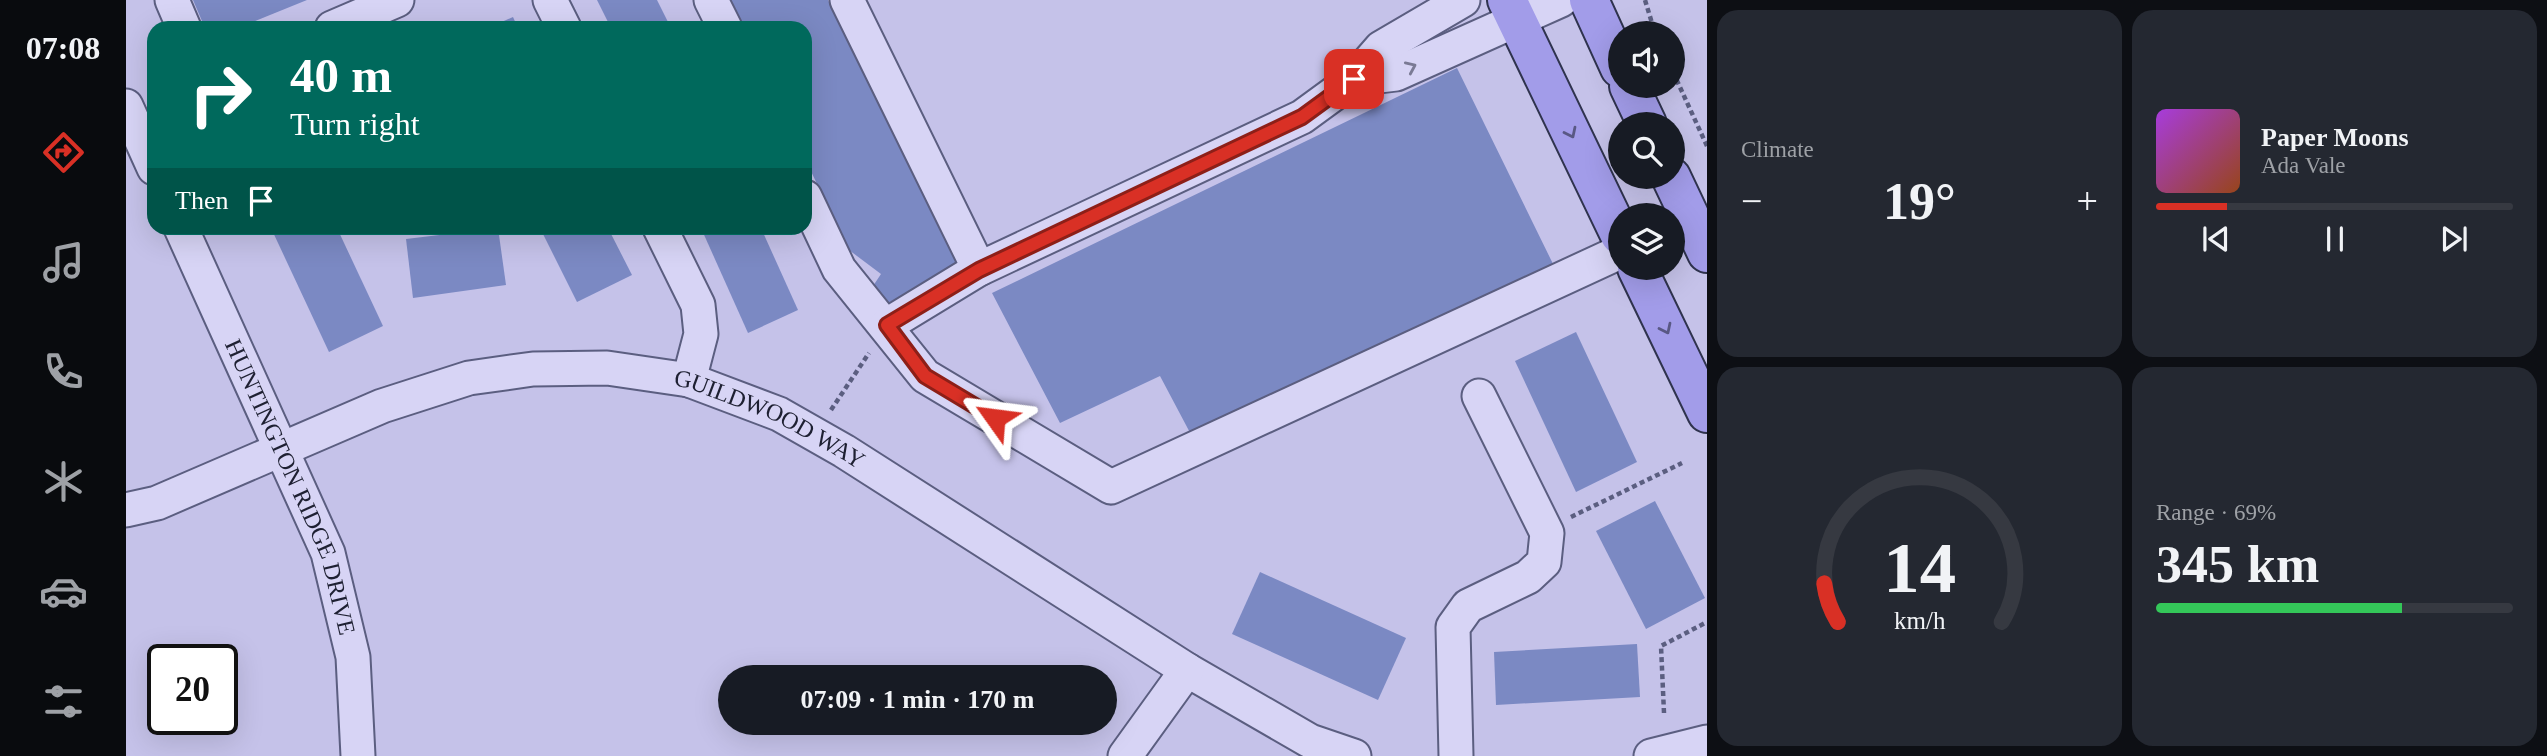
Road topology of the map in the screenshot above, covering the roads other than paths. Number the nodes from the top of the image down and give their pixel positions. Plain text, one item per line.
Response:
1 (172, 0) edge
2 (397, 0) edge
3 (550, 0) edge
4 (711, 0) edge
5 (847, 0) edge
6 (1463, 0) edge
7 (1561, 0) edge
8 (1588, 0) edge
9 (1512, 10) edge
10 (181, 21) edge
11 (348, 21) edge
12 (560, 21) edge
13 (721, 21) edge
14 (1608, 42) edge
15 (1354, 79) junction
16 (136, 108) edge
17 (147, 145) edge
18 (1677, 189) edge
19 (1608, 210) edge
20 (812, 212) edge
21 (184, 235) edge
22 (664, 235) edge
23 (1707, 253) edge
24 (1608, 258) edge
25 (979, 270) junction
26 (1643, 280) edge
27 (887, 325) junction
28 (689, 380) junction
29 (1479, 396) dead end
30 (1707, 413) edge
31 (282, 451) junction
32 (126, 510) edge
33 (1187, 670) junction
34 (1707, 742) edge
35 (358, 756) edge
36 (1125, 756) edge
37 (1354, 756) edge
38 (1456, 756) edge
39 (1651, 756) edge

1 - 10 street
2 - 11 street
3 - 12 street
4 - 13 street
5 - 25 street
6 - 15 street
7 - 9 street
8 - 14 main road
15 -> 9 street
9 -> 19 main road
15 - 25 street
16 - 17 street
18 - 23 main road
20 - 27 street
21 - 31 street, HUNTINGTON RIDGE DRIVE
22 - 28 street
24 - 27 street
25 - 27 street
26 -> 30 main road
28 - 31 street, GUILDWOOD WAY
28 - 33 street, GUILDWOOD WAY
29 - 38 street
31 - 32 street, GUILDWOOD WAY
31 - 35 street, HUNTINGTON RIDGE DRIVE
33 - 36 street
33 - 37 street, GUILDWOOD WAY
34 - 39 street

